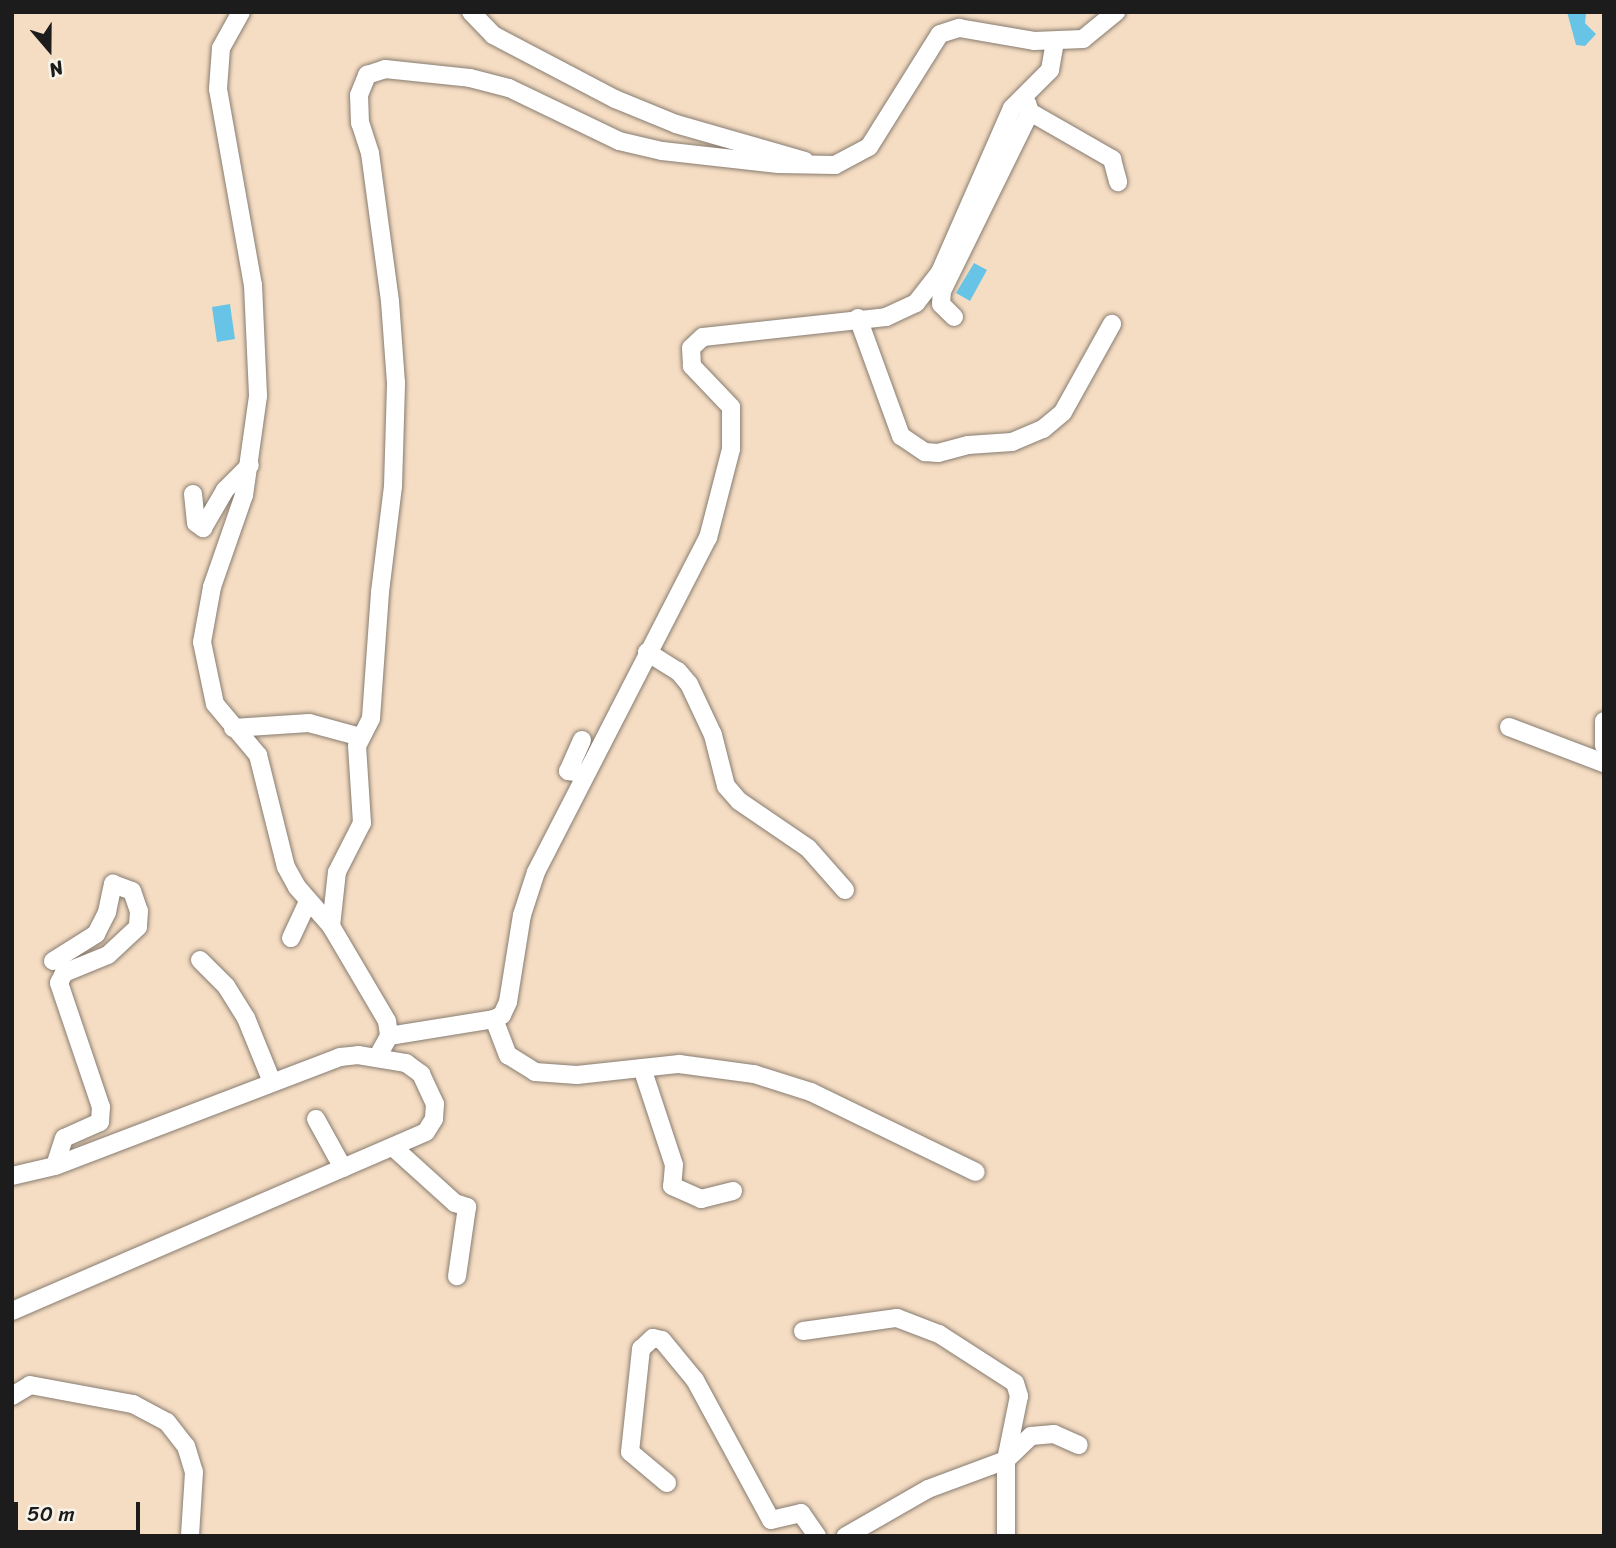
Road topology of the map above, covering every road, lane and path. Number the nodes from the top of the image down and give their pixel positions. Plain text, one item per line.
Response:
1 (241, 12) edge
2 (471, 12) edge
3 (1116, 12) edge
4 (1055, 43) junction
5 (1029, 92) junction
6 (1030, 113) junction
7 (808, 163) junction
8 (1118, 182) dead end
9 (954, 317) dead end
10 (858, 318) junction
11 (1112, 324) dead end
12 (250, 465) junction
13 (193, 494) dead end
14 (647, 652) junction
15 (1604, 721) edge
16 (1509, 727) dead end
17 (233, 728) junction
18 (361, 737) junction
19 (582, 740) dead end
20 (1604, 746) edge
21 (1604, 762) edge
22 (584, 774) junction
23 (845, 890) dead end
24 (308, 902) junction
25 (331, 926) junction
26 (290, 938) dead end
27 (200, 960) dead end
28 (53, 961) dead end
29 (494, 1018) junction
30 (389, 1036) junction
31 (378, 1056) junction
32 (642, 1068) junction
33 (272, 1082) junction
34 (316, 1119) dead end
35 (393, 1147) junction
36 (55, 1166) junction
37 (344, 1168) junction
38 (976, 1172) dead end
39 (12, 1176) edge
40 (733, 1191) dead end
41 (457, 1276) dead end
42 (16, 1308) edge
43 (803, 1331) dead end
44 (21, 1385) edge
45 (12, 1396) edge
46 (1079, 1445) dead end
47 (1006, 1460) junction
48 (667, 1483) dead end
49 (190, 1536) edge
50 (817, 1536) edge
51 (846, 1536) edge
52 (1006, 1536) edge

1 - 12 street
2 - 7 street
3 - 4 street
4 - 5 street
4 - 7 street
5 - 6 street
5 - 10 street
6 - 8 street
6 - 9 street
7 - 18 street
10 - 11 street
10 - 14 street
12 - 13 street
12 - 17 street
14 - 22 street
14 - 23 street
15 - 20 street
16 - 21 street
17 - 18 street
17 - 24 street
18 - 25 street
19 - 22 street
22 - 29 street
24 - 25 street
24 - 26 street
25 - 30 street
27 - 33 street
28 - 36 street
29 - 30 street
29 - 32 street
30 - 31 street
31 - 33 street
31 - 35 street
32 - 38 street
32 - 40 street
33 - 36 street
34 - 37 street
35 - 37 street
35 - 41 street
36 - 39 street
37 - 42 street
43 - 47 street
44 - 45 street
44 - 49 street
46 - 47 street
47 - 51 street
47 - 52 street
48 - 50 street

